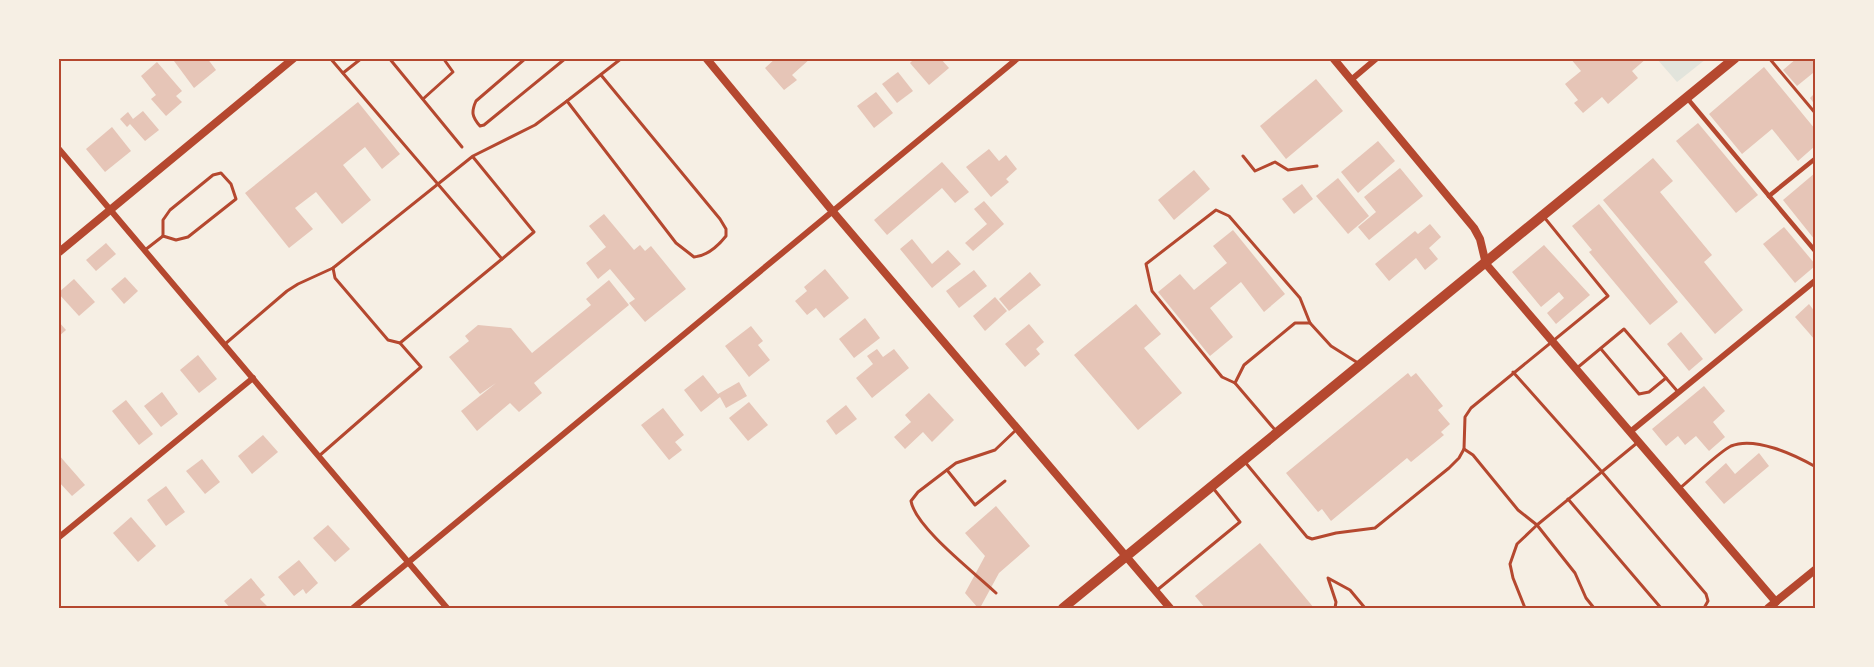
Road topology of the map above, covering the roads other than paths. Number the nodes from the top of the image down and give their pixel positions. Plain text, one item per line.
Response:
1 (294, 58) edge
2 (330, 58) edge
3 (362, 58) edge
4 (389, 58) edge
5 (442, 58) edge
6 (526, 58) edge
7 (566, 58) edge
8 (622, 58) edge
9 (706, 58) edge
10 (1018, 58) edge
11 (1333, 58) edge
12 (1377, 58) edge
13 (1735, 58) edge
14 (1769, 58) edge
15 (343, 74) junction
16 (601, 75) junction
17 (1351, 80) junction
18 (1687, 98) junction
19 (422, 99) junction
20 (567, 101) junction
21 (1815, 114) edge
22 (462, 147) dead end
23 (58, 148) edge
24 (473, 156) junction
25 (1243, 156) dead end
26 (1815, 158) edge
27 (1317, 166) dead end
28 (438, 184) junction
29 (1769, 196) junction
30 (111, 209) junction
31 (834, 213) junction
32 (1543, 216) junction
33 (162, 236) junction
34 (145, 250) junction
35 (1815, 252) edge
36 (58, 253) edge
37 (502, 259) junction
38 (1486, 264) junction
39 (333, 268) junction
40 (1815, 280) edge
41 (1310, 323) junction
42 (1551, 341) junction
43 (400, 343) junction
44 (224, 344) junction
45 (1601, 349) junction
46 (1362, 365) junction
47 (1576, 370) junction
48 (1513, 372) junction
49 (253, 378) junction
50 (1666, 378) junction
51 (1235, 383) junction
52 (1678, 393) junction
53 (1017, 429) junction
54 (1630, 432) junction
55 (1278, 433) junction
56 (1638, 441) junction
57 (1464, 449) junction
58 (319, 456) junction
59 (1244, 461) junction
60 (1815, 467) edge
61 (947, 470) junction
62 (1602, 472) junction
63 (1005, 481) dead end
64 (1212, 487) junction
65 (1679, 489) junction
66 (1568, 499) junction
67 (1538, 525) junction
68 (58, 538) edge
69 (1126, 557) junction
70 (409, 563) junction
71 (1815, 569) edge
72 (1155, 591) junction
73 (996, 593) dead end
74 (1779, 605) edge
75 (353, 609) edge
76 (447, 609) edge
77 (1064, 609) edge
78 (1170, 609) edge
79 (1335, 609) edge
80 (1365, 609) edge
81 (1525, 609) edge
82 (1594, 609) edge
83 (1661, 609) edge
84 (1704, 609) edge
85 (1768, 609) edge

1 - 30 street
2 - 15 lane
3 - 15 lane
4 - 19 lane
5 - 19 lane
6 - 7 lane
8 - 16 lane
9 - 31 street
10 - 31 street
11 - 17 street
12 - 17 street
13 - 18 main road
14 - 21 lane
15 - 28 lane
16 - 20 lane
16 - 20 lane
17 - 38 street
18 - 29 street
18 - 32 main road
19 - 22 lane
20 - 24 lane
23 - 30 street
24 - 28 lane
24 - 37 lane
25 - 27 lane
26 - 29 street
28 - 37 lane
28 - 39 lane
29 - 35 street
30 - 34 street
30 - 36 street
31 - 53 street
31 - 70 street
32 - 38 main road
32 - 42 lane
33 - 33 lane
33 - 34 lane
34 - 44 street
37 - 43 lane
38 - 42 street
38 - 46 main road
39 - 43 lane
39 - 44 lane
40 - 52 street
41 - 46 lane
41 - 51 lane
41 - 51 lane
42 - 47 street
42 - 48 lane
43 - 58 lane
44 - 49 street
45 - 47 lane
45 - 50 lane
45 - 50 lane
46 - 55 main road
47 - 54 street
48 - 57 lane
48 - 62 lane
49 - 58 street
49 - 68 street
50 - 52 lane
51 - 55 lane
52 - 54 street
53 - 61 lane
53 - 69 street
54 - 56 street
55 - 59 main road
56 - 62 lane
56 - 65 street
57 - 59 lane
57 - 67 lane
58 - 70 street
59 - 64 main road
60 - 65 lane
61 - 63 lane
61 - 73 lane
62 - 66 lane
62 - 84 lane
64 - 69 main road
64 - 72 lane
65 - 74 street
66 - 67 lane
66 - 83 lane
67 - 81 lane
67 - 82 lane
69 - 72 street
69 - 77 main road
70 - 75 street
70 - 76 street
71 - 74 street
72 - 78 street
74 - 85 street
79 - 80 lane

